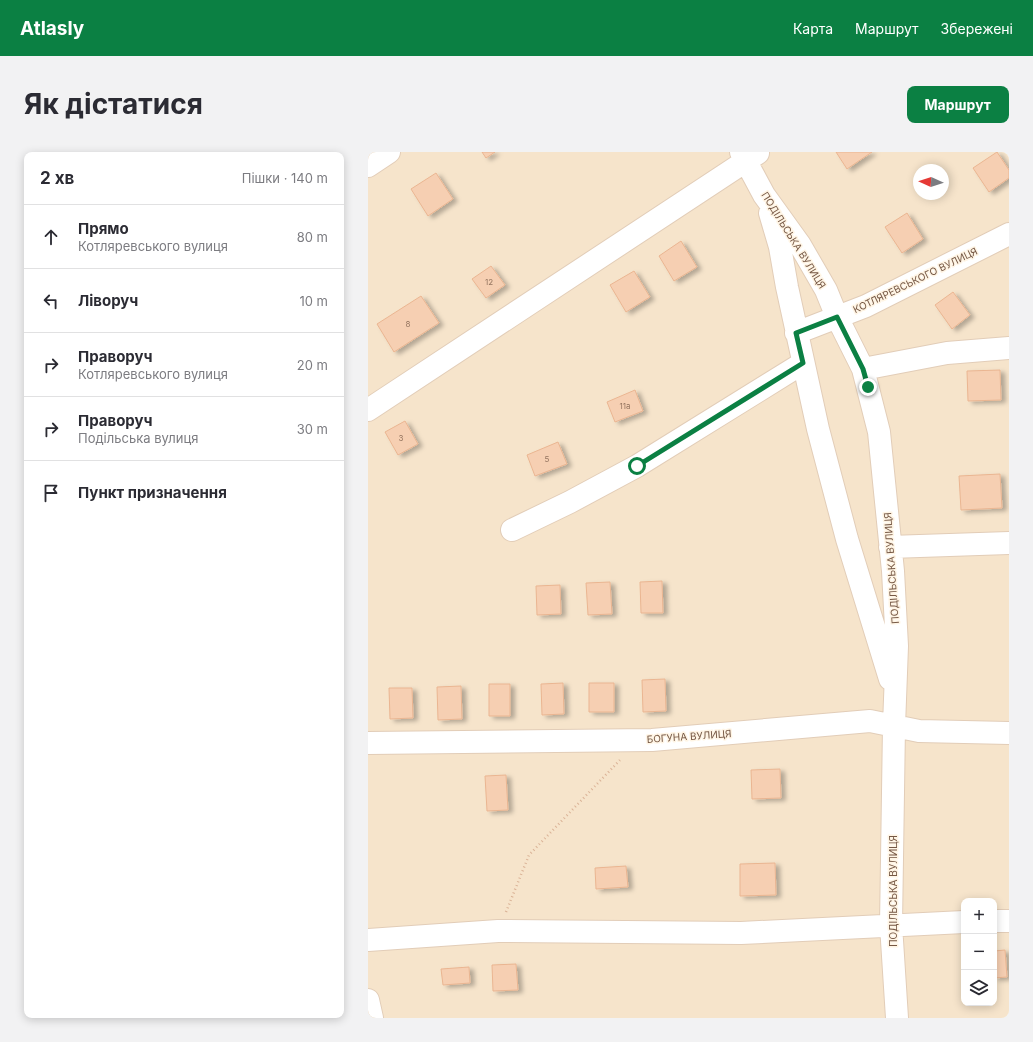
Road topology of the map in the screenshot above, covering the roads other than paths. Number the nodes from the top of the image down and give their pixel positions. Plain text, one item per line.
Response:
1 (389, 152) edge
2 (749, 155) edge
3 (368, 166) edge
4 (764, 195) junction
5 (1009, 234) edge
6 (837, 317) junction
7 (796, 333) junction
8 (1009, 348) edge
9 (803, 363) junction
10 (863, 369) junction
11 (368, 410) edge
12 (512, 530) dead end
13 (1009, 543) edge
14 (890, 547) junction
15 (895, 695) junction
16 (894, 726) junction
17 (1009, 733) edge
18 (368, 743) edge
19 (997, 921) edge
20 (1009, 921) edge
21 (961, 922) edge
22 (891, 925) junction
23 (368, 940) edge
24 (368, 1000) edge
25 (372, 1018) edge
26 (897, 1018) edge

1 - 3 street
2 - 4 street, ПОДІЛЬСЬКА ВУЛИЦЯ
2 - 11 street
4 - 6 street, ПОДІЛЬСЬКА ВУЛИЦЯ
4 - 7 street
5 - 6 street, КОТЛЯРЕВСЬКОГО ВУЛИЦЯ
6 - 7 street, КОТЛЯРЕВСЬКОГО ВУЛИЦЯ
6 - 10 street, ПОДІЛЬСЬКА ВУЛИЦЯ
7 - 9 street
8 - 10 street
9 - 12 street
9 - 15 street
10 - 14 street, ПОДІЛЬСЬКА ВУЛИЦЯ
13 - 14 street
14 - 15 street, ПОДІЛЬСЬКА ВУЛИЦЯ
15 - 16 street, ПОДІЛЬСЬКА ВУЛИЦЯ
16 - 17 street, БОГУНА ВУЛИЦЯ
16 - 18 street, БОГУНА ВУЛИЦЯ
16 - 22 street, ПОДІЛЬСЬКА ВУЛИЦЯ
19 - 20 street
21 - 22 street
22 - 23 street
22 - 26 street, ПОДІЛЬСЬКА ВУЛИЦЯ
24 - 25 street

